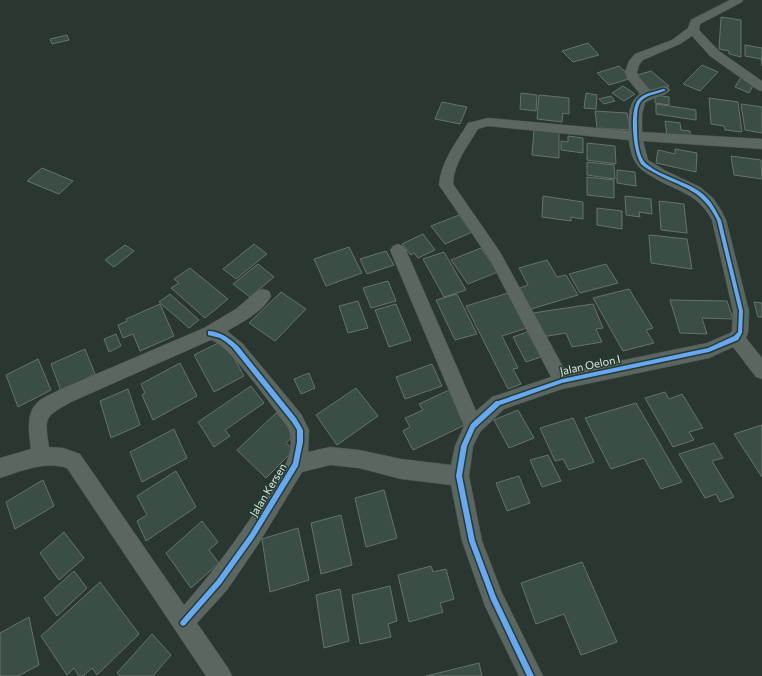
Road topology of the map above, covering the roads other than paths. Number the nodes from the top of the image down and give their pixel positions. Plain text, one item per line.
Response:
1 (738, 0) edge
2 (692, 30) junction
3 (762, 87) edge
4 (664, 90) dead end
5 (647, 95) junction
6 (636, 136) junction
7 (762, 144) edge
8 (398, 250) dead end
9 (263, 296) dead end
10 (210, 333) junction
11 (736, 338) junction
12 (762, 371) edge
13 (562, 381) junction
14 (473, 426) junction
15 (41, 455) junction
16 (296, 464) junction
17 (0, 468) edge
18 (459, 476) junction
19 (183, 623) junction
20 (220, 676) edge
21 (531, 676) edge

1 - 2 street
2 - 3 street
2 - 5 street
4 - 5 street
5 - 6 street
6 - 7 street
6 - 11 street
6 - 13 street
8 - 14 street
9 - 10 street
10 - 15 street
10 - 16 street, Jalan Kersen
11 - 12 street
11 - 13 street, Jalan Oelon I
13 - 14 street, Jalan Oelon I
14 - 18 street, Jalan Oelon I
15 - 17 street
15 - 19 street
16 - 18 street
16 - 19 street, Jalan Kersen
18 - 21 street, Jalan Oelon I
19 - 20 street

